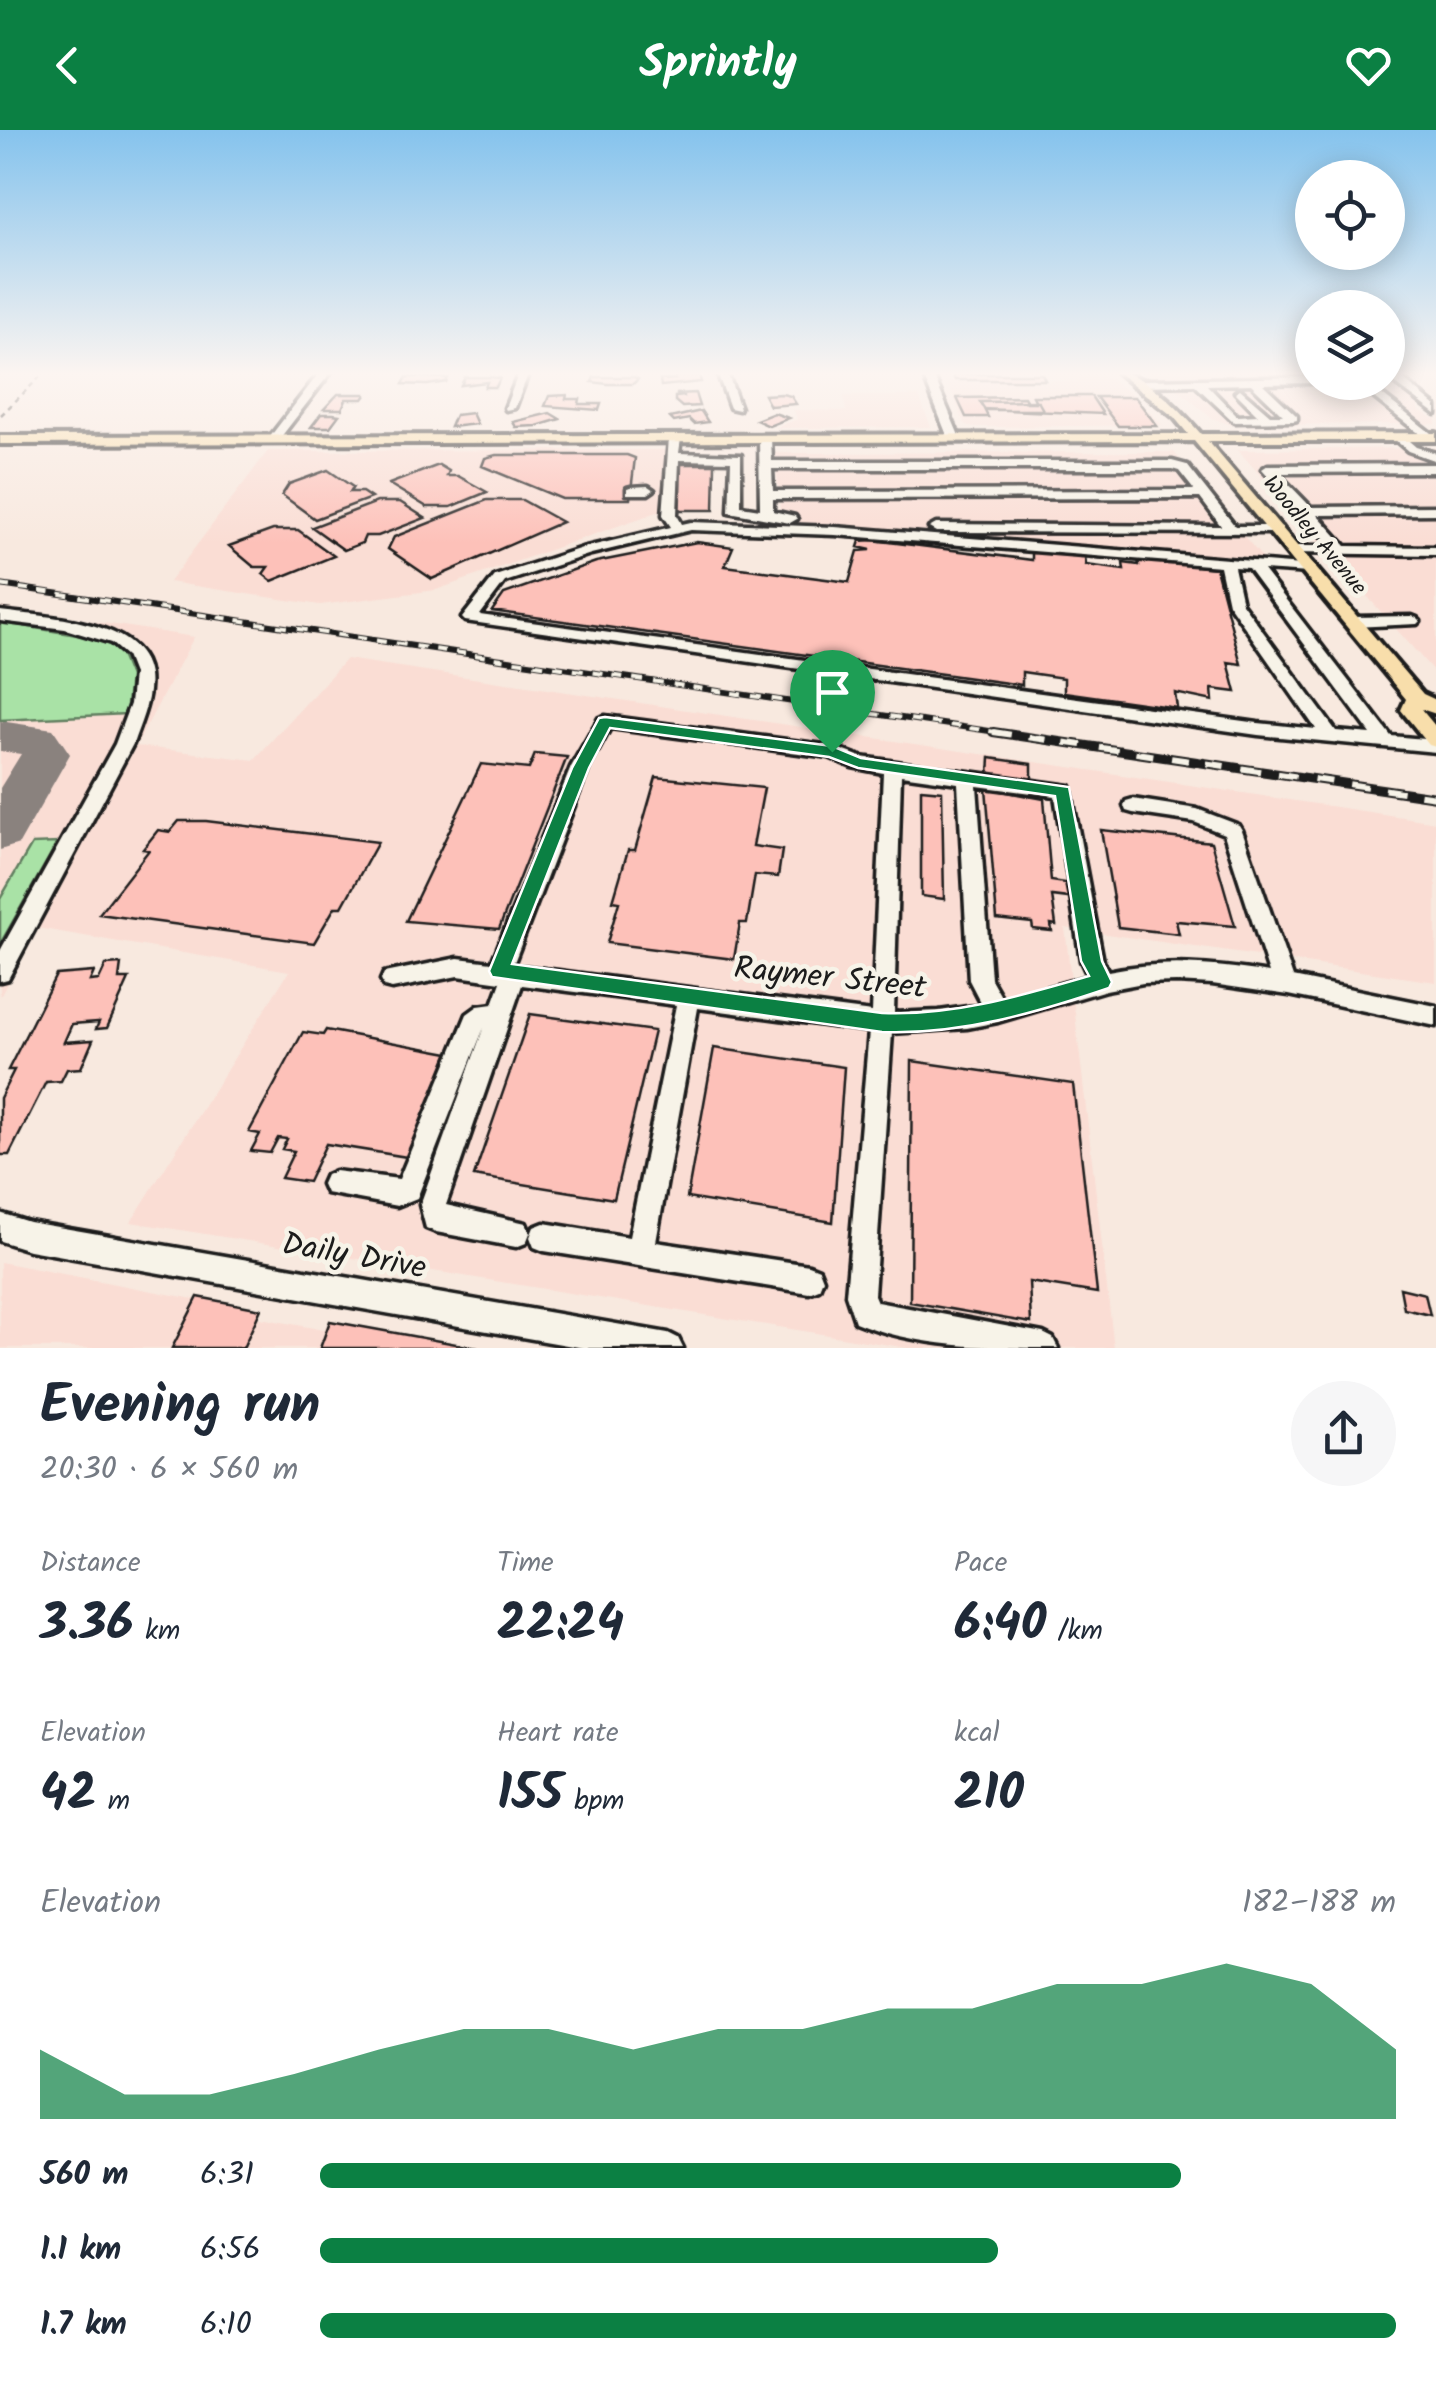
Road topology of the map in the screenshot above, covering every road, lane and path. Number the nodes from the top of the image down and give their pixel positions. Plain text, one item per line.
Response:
1 (282, 429) edge
2 (950, 429) edge
3 (1191, 429) edge
4 (1433, 436) edge
5 (1198, 437) junction
6 (1398, 437) junction
7 (675, 438) junction
8 (764, 438) junction
9 (954, 438) junction
10 (0, 440) edge
11 (273, 440) junction
12 (673, 456) junction
13 (1436, 456) edge
14 (766, 464) junction
15 (1436, 468) edge
16 (630, 490) dead end
17 (648, 490) dead end
18 (1204, 494) junction
19 (767, 495) junction
20 (1436, 510) edge
21 (1308, 511) junction
22 (768, 514) junction
23 (678, 528) junction
24 (1232, 530) junction
25 (1277, 530) junction
26 (1293, 550) junction
27 (1342, 550) junction
28 (1436, 551) edge
29 (1226, 564) junction
30 (1254, 566) junction
31 (1309, 569) junction
32 (0, 616) edge
33 (1412, 621) dead end
34 (1353, 622) junction
35 (1426, 698) edge
36 (1436, 708) edge
37 (1330, 737) junction
38 (1387, 742) junction
39 (1436, 743) edge
40 (892, 768) junction
41 (967, 780) junction
42 (1133, 806) dead end
43 (0, 972) edge
44 (507, 972) junction
45 (392, 980) dead end
46 (1102, 982) junction
47 (1285, 988) junction
48 (689, 997) junction
49 (998, 1012) junction
50 (501, 1014) junction
51 (1436, 1016) edge
52 (882, 1023) junction
53 (335, 1184) dead end
54 (0, 1227) edge
55 (640, 1253) junction
56 (809, 1279) dead end
57 (668, 1348) edge
58 (1043, 1348) edge

1 - 11 street
2 - 9 street
3 - 5 main road, Woodley Avenue
4 - 6 main road
5 - 6 main road
5 - 9 main road
5 - 25 main road, Woodley Avenue
6 - 13 street
7 - 8 main road
7 - 11 main road
7 - 12 street
8 - 9 main road
8 - 14 street
10 - 11 main road
12 - 22 street
12 - 23 street
14 - 18 street
14 - 19 street
15 - 21 street
16 - 17 street
18 - 19 street
18 - 24 street
19 - 22 street
20 - 21 street
21 - 27 street
22 - 24 street
23 - 29 street
23 - 37 street
24 - 25 street
25 - 26 main road, Woodley Avenue
26 - 27 street
26 - 31 main road, Woodley Avenue
27 - 28 street
29 - 30 street
29 - 37 street
30 - 31 street
30 - 38 street
31 - 34 main road, Woodley Avenue
32 - 43 street
33 - 34 street
34 - 35 main road, Woodley Avenue
35 - 36 main road, Woodley Avenue
35 - 39 main road, Woodley Avenue
37 - 38 street
38 - 39 street
40 - 41 street
40 - 44 street
40 - 52 street
41 - 46 street
41 - 49 street
42 - 47 street
44 - 45 street, Raymer Street
44 - 48 street, Raymer Street
44 - 50 street
46 - 47 street, Raymer Street
46 - 49 street, Raymer Street
47 - 51 street, Raymer Street
48 - 52 street, Raymer Street
48 - 55 street
49 - 52 street, Raymer Street
50 - 53 street
50 - 55 street
52 - 58 street
54 - 57 street, Daily Drive
55 - 56 street

